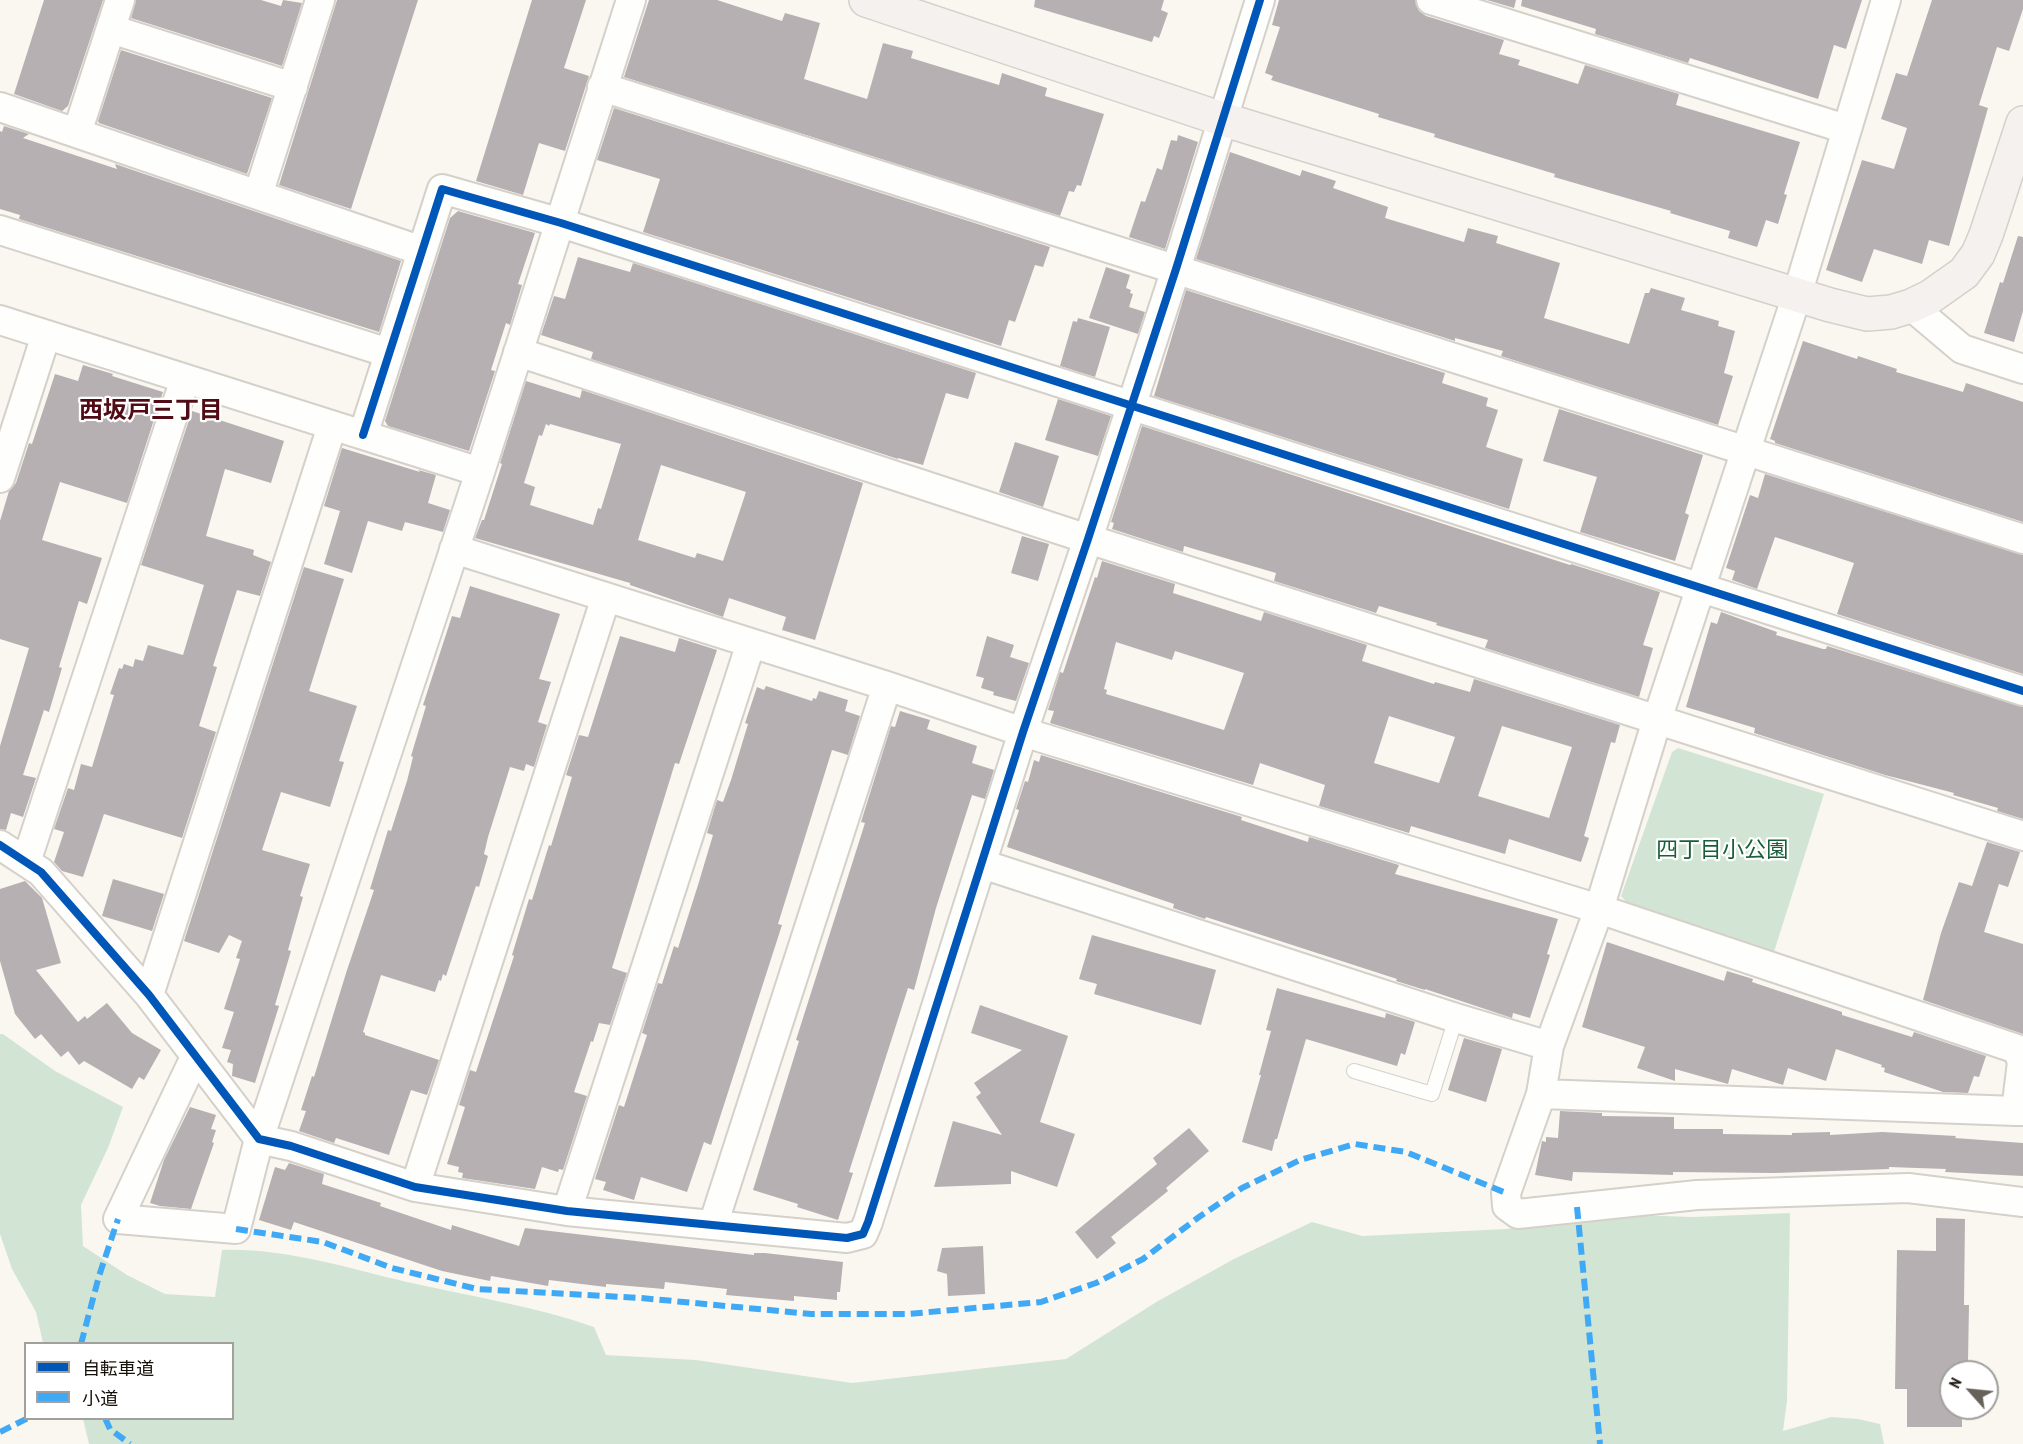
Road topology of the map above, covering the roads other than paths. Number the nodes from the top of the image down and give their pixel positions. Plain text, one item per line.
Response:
1 (120, 0) edge
2 (320, 0) edge
3 (631, 0) edge
4 (866, 0) edge
5 (1260, 0) edge
6 (1431, 0) edge
7 (1886, 0) edge
8 (111, 29) junction
9 (293, 87) junction
10 (602, 87) junction
11 (0, 107) edge
12 (1222, 119) junction
13 (2023, 123) edge
14 (1846, 129) junction
15 (77, 133) junction
16 (258, 195) junction
17 (561, 223) junction
18 (0, 230) edge
19 (422, 251) junction
20 (1176, 269) junction
21 (1797, 295) junction
22 (1911, 306) junction
23 (0, 320) edge
24 (46, 334) junction
25 (389, 352) junction
26 (518, 352) junction
27 (2023, 369) edge
28 (184, 379) junction
29 (1131, 405) junction
30 (332, 426) junction
31 (363, 435) junction
32 (1745, 450) junction
33 (480, 472) junction
34 (0, 478) edge
35 (1088, 539) junction
36 (2023, 539) edge
37 (454, 549) junction
38 (1701, 587) junction
39 (606, 597) junction
40 (751, 643) junction
41 (887, 686) junction
42 (2023, 691) edge
43 (1657, 720) junction
44 (1023, 732) junction
45 (2023, 836) edge
46 (0, 845) edge
47 (26, 862) junction
48 (982, 864) junction
49 (1599, 909) junction
50 (149, 995) junction
51 (1456, 1018) junction
52 (1549, 1046) junction
53 (195, 1058) junction
54 (1354, 1071) dead end
55 (1541, 1094) junction
56 (2020, 1111) edge
57 (260, 1139) junction
58 (415, 1187) junction
59 (2023, 1202) edge
60 (567, 1211) junction
61 (713, 1225) junction

1 - 8 street
2 - 9 street
3 - 10 street
4 - 12 street
5 - 12 street
6 - 14 street
7 - 14 street
8 - 9 street
8 - 15 street
9 - 16 street
10 - 17 street
10 - 20 street
11 - 15 street
12 - 20 street
12 - 21 street
13 - 22 street
14 - 21 street
15 - 16 street
16 - 19 street
17 - 19 street
17 - 26 street
17 - 29 street
18 - 25 street
19 - 25 street
20 - 29 street
20 - 32 street
21 - 22 street
21 - 32 street
22 - 27 street
23 - 24 street
24 - 28 street
24 - 34 street
25 - 31 street
26 - 33 street
26 - 35 street
28 - 30 street
28 - 47 street
29 - 35 street
29 - 38 street
30 - 31 street
30 - 50 street
31 - 33 street
32 - 36 street
32 - 38 street
33 - 37 street
35 - 43 street
35 - 44 street
37 - 39 street
37 - 57 street
38 - 42 street
38 - 43 street
39 - 40 street
39 - 58 street
40 - 41 street
40 - 60 street
41 - 44 street
41 - 61 street
43 - 45 street
43 - 49 street
44 - 48 street
44 - 49 street
46 - 47 street
47 - 50 street
48 - 51 street
48 - 61 street
49 - 52 street
49 - 56 street
50 - 53 street
51 - 52 street
51 - 54 lane
52 - 55 street
53 - 57 street
53 - 57 street
55 - 56 street
55 - 59 street
57 - 58 street
58 - 60 street
60 - 61 street

